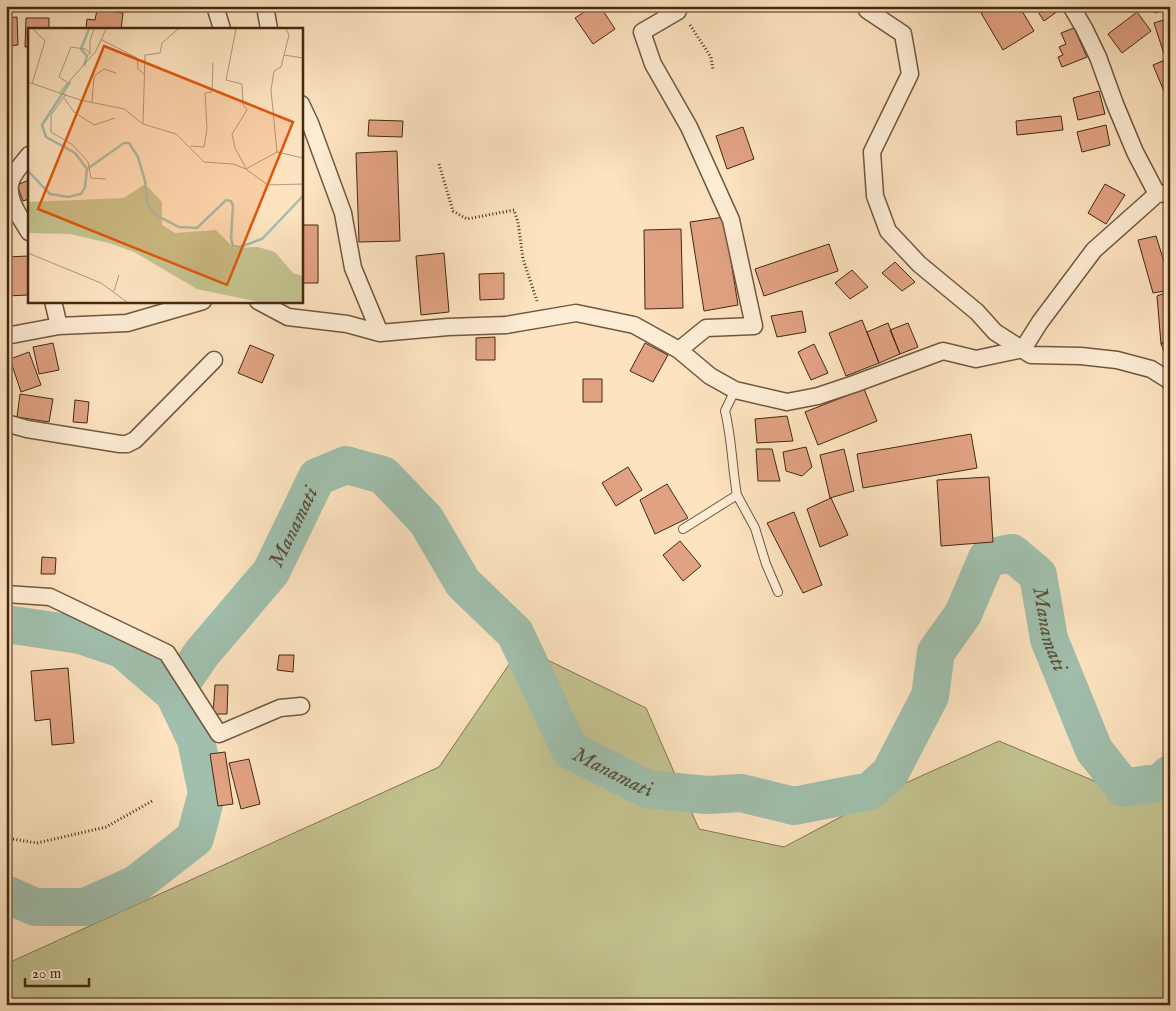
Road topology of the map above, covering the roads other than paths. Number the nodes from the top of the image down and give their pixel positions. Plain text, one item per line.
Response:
1 (215, 6) edge
2 (265, 6) edge
3 (865, 6) edge
4 (1071, 6) edge
5 (677, 8) edge
6 (222, 28) edge
7 (269, 28) edge
8 (302, 106) edge
9 (28, 156) edge
10 (1164, 194) edge
11 (28, 230) edge
12 (52, 302) edge
13 (200, 302) edge
14 (260, 302) edge
15 (59, 326) junction
16 (380, 333) junction
17 (6, 336) edge
18 (1023, 349) junction
19 (679, 350) junction
20 (214, 360) dead end
21 (1170, 381) edge
22 (736, 390) junction
23 (6, 423) edge
24 (737, 495) junction
25 (683, 529) dead end
26 (778, 592) dead end
27 (6, 594) edge
28 (301, 706) dead end

1 - 6 street
2 - 7 street
3 - 18 street
4 - 10 street
5 - 19 street
8 - 16 street
9 - 11 street
10 - 18 street
12 - 15 street
13 - 15 street
14 - 16 street
15 - 17 street
16 - 19 street
18 - 21 street
18 - 22 street
19 - 22 street
20 - 23 street
22 - 24 lane
24 - 25 lane
24 - 26 lane
27 - 28 street

